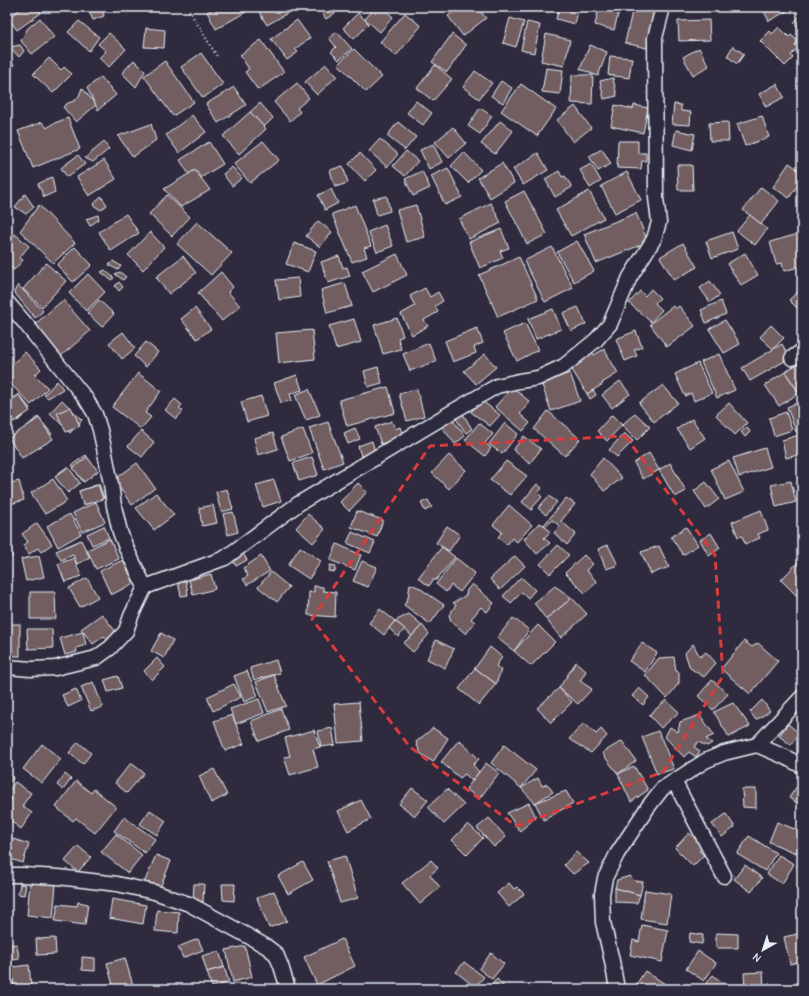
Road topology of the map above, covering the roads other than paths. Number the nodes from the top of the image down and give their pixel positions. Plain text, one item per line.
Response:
1 (663, 7) edge
2 (7, 302) edge
3 (145, 586) junction
4 (7, 667) edge
5 (802, 697) edge
6 (757, 745) junction
7 (802, 766) edge
8 (674, 781) junction
9 (7, 875) edge
10 (724, 876) dead end
11 (288, 989) edge
12 (617, 989) edge

1 - 3 street
2 - 3 street
3 - 4 street
5 - 6 street
6 - 7 street
6 - 8 street
8 - 10 street
8 - 12 street
9 - 11 street

